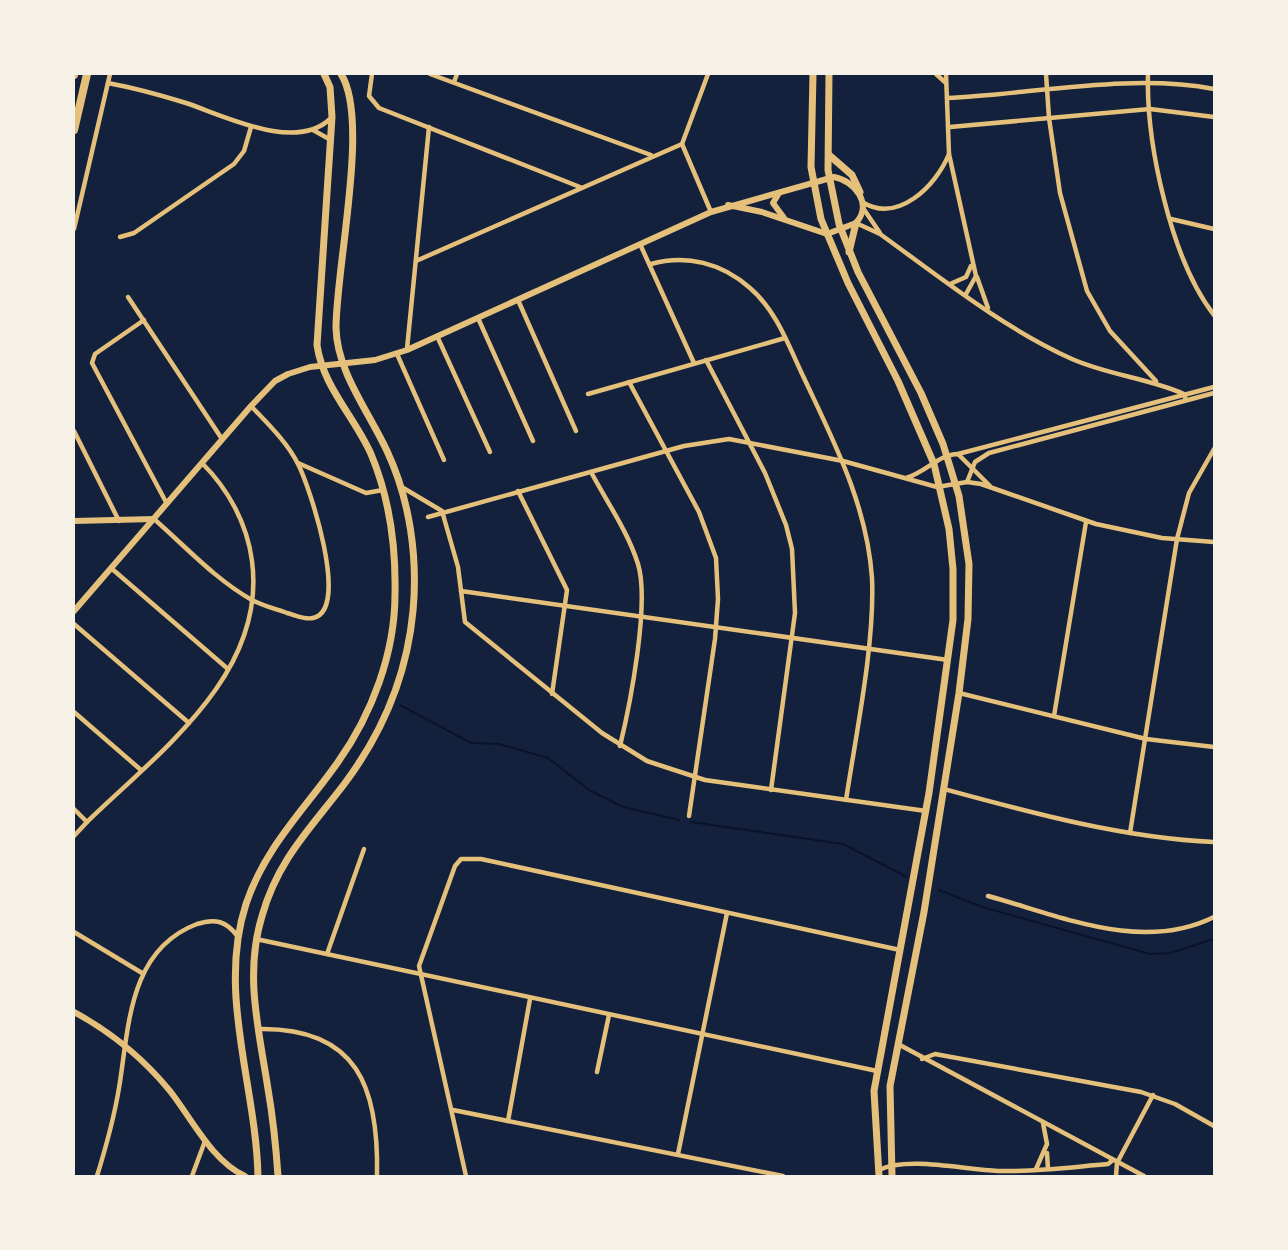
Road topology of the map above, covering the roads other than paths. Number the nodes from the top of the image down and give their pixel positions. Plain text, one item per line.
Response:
1 (87, 74) edge
2 (110, 74) edge
3 (324, 74) edge
4 (341, 74) edge
5 (372, 74) edge
6 (430, 74) edge
7 (457, 74) edge
8 (708, 74) edge
9 (813, 74) edge
10 (829, 74) edge
11 (936, 74) edge
12 (946, 74) edge
13 (1046, 74) edge
14 (1148, 74) edge
15 (454, 82) junction
16 (107, 83) junction
17 (946, 84) junction
18 (1147, 84) junction
19 (1214, 89) edge
20 (1048, 90) junction
21 (947, 98) junction
22 (1150, 109) junction
23 (332, 117) junction
24 (1214, 117) edge
25 (1049, 118) junction
26 (252, 127) junction
27 (429, 127) junction
28 (950, 127) junction
29 (312, 129) junction
30 (74, 130) edge
31 (329, 142) junction
32 (682, 144) junction
33 (949, 153) junction
34 (828, 155) junction
35 (652, 156) junction
36 (941, 171) junction
37 (829, 177) junction
38 (954, 177) junction
39 (812, 182) junction
40 (581, 187) junction
41 (780, 191) junction
42 (860, 192) junction
43 (728, 205) junction
44 (862, 205) junction
45 (711, 212) junction
46 (1171, 219) junction
47 (791, 223) junction
48 (856, 223) junction
49 (74, 229) edge
50 (1214, 229) edge
51 (841, 230) junction
52 (827, 234) junction
53 (880, 234) junction
54 (120, 237) dead end
55 (640, 244) junction
56 (849, 253) junction
57 (416, 261) junction
58 (651, 264) junction
59 (972, 265) junction
60 (976, 276) junction
61 (950, 284) junction
62 (966, 294) junction
63 (128, 298) dead end
64 (518, 300) junction
65 (988, 309) junction
66 (1214, 315) edge
67 (478, 318) junction
68 (144, 320) junction
69 (437, 336) junction
70 (785, 338) junction
71 (407, 350) junction
72 (397, 354) junction
73 (706, 360) junction
74 (694, 363) junction
75 (342, 365) junction
76 (321, 366) junction
77 (629, 382) junction
78 (1157, 382) junction
79 (1163, 384) junction
80 (1214, 387) edge
81 (1214, 393) edge
82 (589, 394) dead end
83 (1184, 394) junction
84 (1173, 397) junction
85 (1186, 400) junction
86 (251, 407) junction
87 (74, 431) edge
88 (576, 431) dead end
89 (222, 439) junction
90 (746, 440) junction
91 (533, 441) dead end
92 (1214, 449) edge
93 (490, 452) dead end
94 (668, 452) junction
95 (958, 454) junction
96 (947, 455) junction
97 (444, 460) dead end
98 (843, 461) junction
99 (202, 463) junction
100 (298, 463) junction
101 (934, 464) junction
102 (971, 468) junction
103 (591, 472) junction
104 (905, 478) junction
105 (967, 482) junction
106 (400, 485) junction
107 (957, 486) junction
108 (990, 486) junction
109 (941, 487) junction
110 (383, 490) junction
111 (518, 491) junction
112 (167, 504) junction
113 (442, 511) junction
114 (428, 517) dead end
115 (154, 519) junction
116 (74, 521) edge
117 (119, 522) junction
118 (1086, 522) junction
119 (1177, 539) junction
120 (1214, 542) edge
121 (111, 568) junction
122 (461, 592) junction
123 (253, 601) junction
124 (567, 606) junction
125 (74, 611) edge
126 (640, 616) junction
127 (74, 624) edge
128 (716, 626) junction
129 (792, 637) junction
130 (867, 648) junction
131 (948, 660) junction
132 (228, 669) junction
133 (960, 693) junction
134 (552, 694) junction
135 (74, 712) edge
136 (1054, 716) junction
137 (188, 723) junction
138 (1146, 739) junction
139 (620, 746) junction
140 (1214, 747) edge
141 (141, 770) junction
142 (696, 778) junction
143 (944, 789) junction
144 (771, 790) junction
145 (846, 800) junction
146 (74, 809) edge
147 (927, 811) junction
148 (689, 816) dead end
149 (87, 822) junction
150 (1130, 833) junction
151 (74, 836) edge
152 (1214, 842) edge
153 (364, 849) dead end
154 (988, 896) dead end
155 (727, 913) junction
156 (1214, 917) edge
157 (74, 932) edge
158 (238, 938) junction
159 (256, 939) junction
160 (901, 950) junction
161 (327, 954) junction
162 (142, 973) junction
163 (421, 974) junction
164 (530, 999) junction
165 (74, 1012) edge
166 (609, 1015) junction
167 (257, 1029) junction
168 (702, 1035) junction
169 (898, 1044) junction
170 (124, 1045) junction
171 (922, 1059) junction
172 (877, 1071) junction
173 (597, 1072) dead end
174 (1153, 1095) junction
175 (453, 1110) junction
176 (508, 1121) junction
177 (1043, 1123) junction
178 (1214, 1126) edge
179 (1054, 1129) junction
180 (206, 1139) junction
181 (678, 1154) junction
182 (1115, 1161) junction
183 (892, 1164) junction
184 (1048, 1169) junction
185 (1035, 1170) junction
186 (878, 1173) edge
187 (97, 1177) edge
188 (192, 1177) edge
189 (244, 1177) edge
190 (258, 1177) edge
191 (278, 1177) edge
192 (377, 1177) edge
193 (466, 1177) edge
194 (783, 1177) edge
195 (892, 1177) edge
196 (1116, 1177) edge
197 (1144, 1177) edge

1 - 30 highway
2 - 16 street
3 - 23 main road
4 - 75 main road
5 - 27 street
6 - 15 street
7 - 15 street
8 - 32 street
9 - 39 main road
10 - 34 main road
11 - 17 street
12 - 17 street
13 - 20 street
14 - 18 street
15 - 35 street
16 - 26 street
16 - 49 street
17 - 21 street
18 - 19 street
18 - 20 street
18 - 22 street
20 - 21 street
20 - 25 street
21 - 28 street
22 - 24 street
22 - 25 street
22 - 46 street
23 - 29 street
23 - 31 main road
25 - 28 street
25 - 78 street
26 - 29 street
26 - 54 street
27 - 40 street
27 - 57 street
28 - 33 street
29 - 31 street
31 - 76 main road
32 - 35 street
32 - 45 street
33 - 36 street
33 - 38 street
34 - 37 main road
34 - 42 main road
35 - 40 street
36 - 38 street
36 - 44 street
37 - 39 main road
37 - 42 main road
37 - 51 main road
38 - 59 street
39 - 41 main road
39 - 52 main road
40 - 57 street
41 - 43 main road
41 - 47 main road
42 - 44 main road
43 - 45 main road
43 - 47 main road
44 - 48 main road
44 - 53 street
45 - 55 main road
46 - 50 street
46 - 66 street
47 - 52 main road
48 - 51 main road
48 - 53 street
48 - 56 main road
51 - 52 main road
51 - 56 main road
52 - 101 main road
53 - 61 street
55 - 58 street
55 - 64 main road
56 - 96 main road
57 - 71 street
58 - 70 street
58 - 74 street
59 - 60 street
59 - 61 street
60 - 62 street
60 - 65 street
61 - 62 street
62 - 65 street
63 - 68 street
64 - 67 main road
64 - 88 street
65 - 78 street
67 - 69 main road
67 - 91 street
68 - 89 street
68 - 112 street
69 - 71 main road
69 - 93 street
70 - 73 street
70 - 98 street
71 - 72 main road
72 - 75 main road
72 - 97 street
73 - 74 street
73 - 90 street
74 - 77 street
75 - 76 main road
75 - 106 main road
76 - 86 main road
76 - 110 main road
77 - 82 street
77 - 94 street
78 - 79 street
79 - 83 street
79 - 84 street
80 - 83 street
81 - 85 street
83 - 84 street
83 - 85 street
84 - 95 street
85 - 102 street
86 - 89 main road
86 - 100 street
87 - 117 street
89 - 99 main road
90 - 94 street
90 - 98 street
90 - 129 street
92 - 119 street
94 - 103 street
94 - 128 street
95 - 96 street
95 - 102 street
96 - 101 street
96 - 107 main road
98 - 104 street
98 - 130 street
99 - 112 main road
99 - 123 street
100 - 110 street
100 - 123 street
101 - 104 street
101 - 109 main road
102 - 105 street
102 - 108 street
103 - 111 street
103 - 126 street
104 - 109 street
105 - 107 street
105 - 108 street
106 - 113 street
106 - 159 main road
107 - 109 street
107 - 133 main road
108 - 118 street
109 - 131 main road
110 - 158 main road
111 - 113 street
111 - 124 street
112 - 115 main road
113 - 114 street
113 - 122 street
115 - 117 main road
115 - 121 main road
115 - 123 street
116 - 117 main road
118 - 119 street
118 - 136 street
119 - 120 street
119 - 138 street
121 - 125 main road
121 - 132 street
122 - 124 street
122 - 134 street
123 - 132 street
124 - 126 street
124 - 134 street
126 - 128 street
126 - 139 street
127 - 137 street
128 - 129 street
128 - 142 street
129 - 130 street
129 - 144 street
130 - 131 street
130 - 145 street
131 - 147 main road
132 - 137 street
133 - 136 street
133 - 143 main road
134 - 139 street
135 - 141 street
136 - 138 street
137 - 141 street
138 - 140 street
138 - 150 street
139 - 142 street
141 - 149 street
142 - 144 street
142 - 148 street
143 - 150 street
143 - 169 main road
144 - 145 street
145 - 147 street
146 - 149 street
147 - 160 main road
149 - 151 street
150 - 152 street
153 - 161 street
154 - 156 street
155 - 160 street
155 - 163 street
155 - 168 street
157 - 162 street
158 - 162 street
158 - 190 main road
159 - 161 street
159 - 167 main road
160 - 172 main road
161 - 163 street
162 - 170 street
163 - 164 street
163 - 175 street
164 - 166 street
164 - 176 street
165 - 170 main road
166 - 168 street
166 - 173 street
167 - 191 main road
167 - 192 street
168 - 172 street
168 - 181 street
169 - 171 street
169 - 183 main road
170 - 180 main road
170 - 187 street
171 - 174 street
171 - 177 street
172 - 186 main road
174 - 178 street
174 - 182 street
175 - 176 street
175 - 193 street
176 - 181 street
177 - 179 street
177 - 185 street
179 - 182 street
179 - 184 street
180 - 188 street
180 - 189 main road
181 - 194 street
182 - 184 street
182 - 196 street
182 - 197 street
183 - 185 street
183 - 186 street
183 - 195 main road
184 - 185 street

